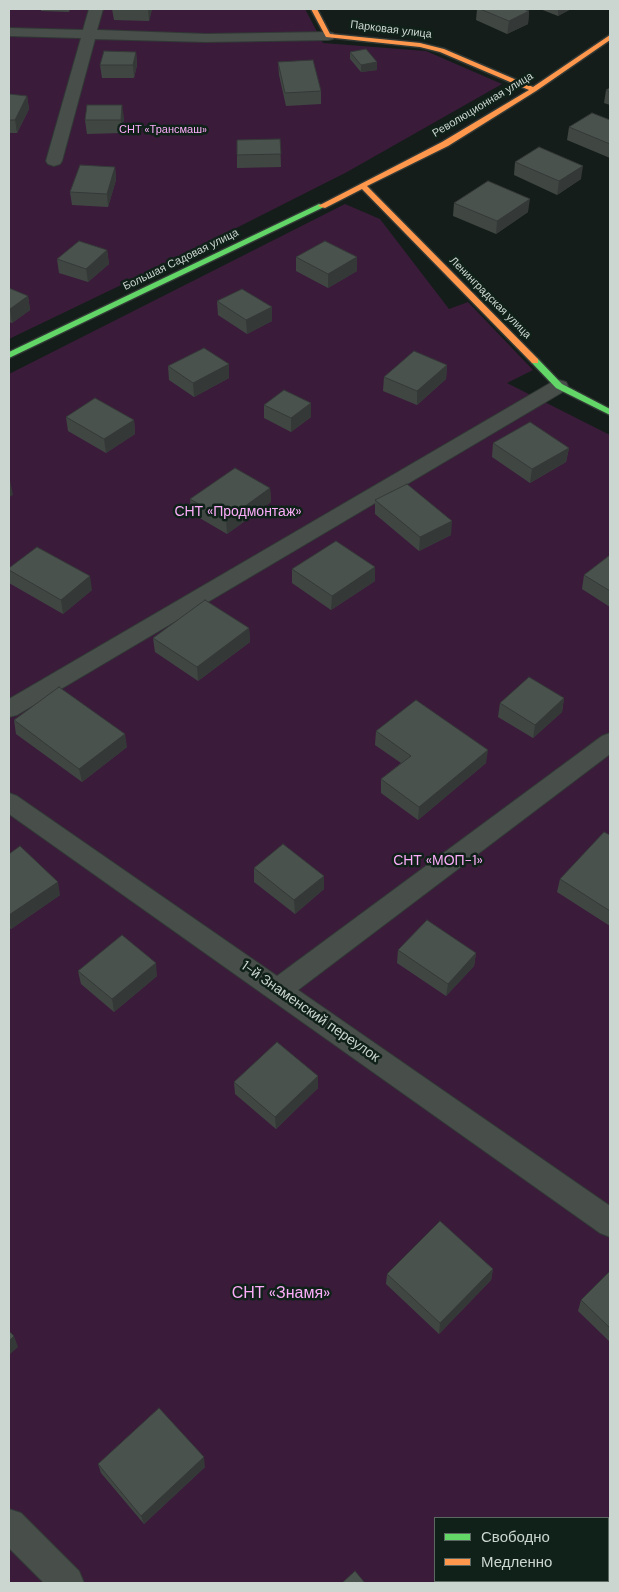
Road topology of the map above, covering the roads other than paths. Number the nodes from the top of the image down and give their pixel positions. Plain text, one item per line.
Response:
1 (96, 9) edge
2 (314, 9) edge
3 (9, 32) edge
4 (89, 34) junction
5 (328, 36) junction
6 (610, 38) edge
7 (534, 90) junction
8 (54, 161) dead end
9 (363, 186) junction
10 (9, 356) edge
11 (559, 386) junction
12 (610, 412) edge
13 (9, 709) edge
14 (610, 742) edge
15 (9, 802) edge
16 (279, 989) junction
17 (610, 1223) edge
18 (9, 1525) edge
19 (67, 1583) edge

1 - 4 lane
2 - 5 street
3 - 4 lane
4 - 5 lane
4 - 8 lane
5 - 7 street, Парковая улица
6 - 7 street, Революционная улица
7 - 9 street, Революционная улица
9 - 10 street, Большая Садовая улица
9 - 11 street, Ленинградская улица
11 - 12 street, Ленинградская улица
11 - 13 lane
14 - 16 lane
15 - 16 lane, 1-й Знаменский переулок
16 - 17 lane, 1-й Знаменский переулок
18 - 19 lane

